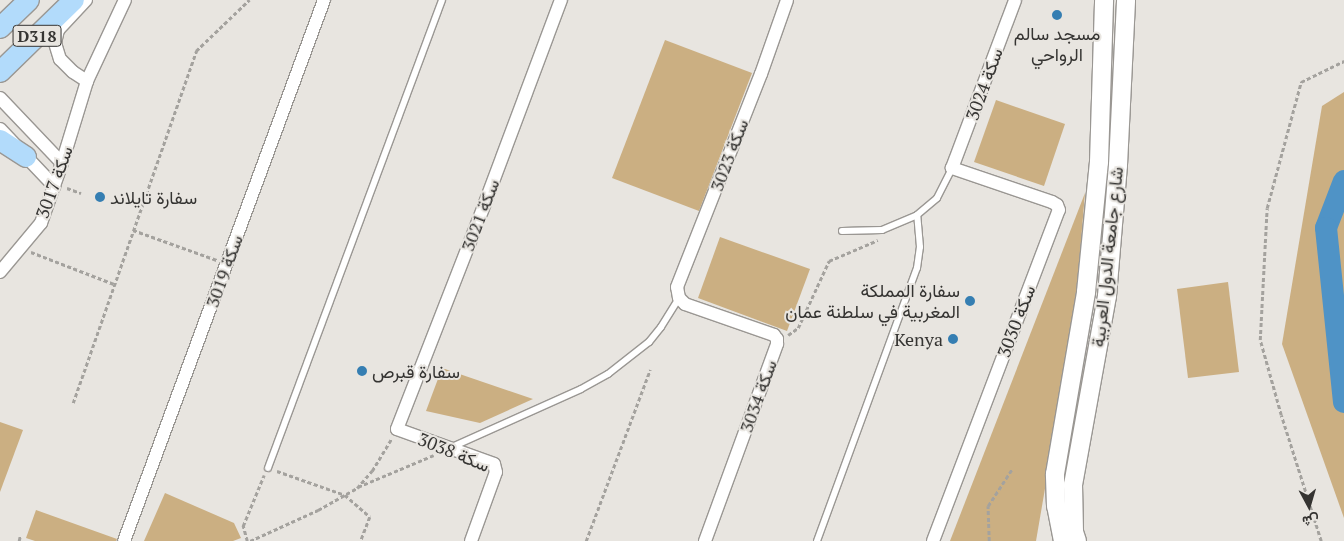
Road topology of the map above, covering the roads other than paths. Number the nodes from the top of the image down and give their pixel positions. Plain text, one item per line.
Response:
1 (29, 0) edge
2 (74, 0) edge
3 (86, 0) edge
4 (125, 0) edge
5 (324, 0) edge
6 (442, 0) edge
7 (561, 0) edge
8 (788, 0) edge
9 (1015, 0) edge
10 (1104, 0) edge
11 (1126, 0) edge
12 (0, 28) edge
13 (0, 72) edge
14 (87, 81) junction
15 (0, 98) edge
16 (0, 130) edge
17 (0, 140) edge
18 (26, 157) junction
19 (62, 163) junction
20 (952, 168) junction
21 (54, 186) junction
22 (917, 214) junction
23 (842, 231) dead end
24 (0, 272) edge
25 (684, 302) junction
26 (396, 429) joint
27 (451, 448) junction
28 (268, 468) road end
29 (1056, 506) junction
30 (124, 541) edge
31 (471, 541) edge
32 (705, 541) edge
33 (817, 541) edge
34 (933, 541) edge
35 (1048, 541) edge
36 (1063, 541) edge
37 (1077, 541) edge

1 - 12 main road, D318
2 - 13 main road, D318
3 - 14 street
4 - 14 street, سكة 3017
5 - 30 street, سكة 3019
6 - 28 lane
7 - 26 street, سكة 3021
8 - 25 street, سكة 3023
9 - 20 street, سكة 3024
10 - 29 main road, شارع جامعة الدول العربية
11 - 37 main road, شارع جامعة الدول العربية
14 - 19 street, سكة 3017
15 - 19 street
16 - 18 street
17 - 18 main road
18 - 21 street
19 - 21 street, سكة 3017
20 - 22 lane
20 - 34 street, سكة 3030
21 - 24 street, سكة 3017
22 - 23 lane
22 - 33 lane
25 - 27 lane
25 - 32 street, سكة 3034
26 - 27 street, سكة 3038
27 - 31 street, سكة 3038
29 - 35 main road
29 - 36 main road, شارع جامعة الدول العربية

